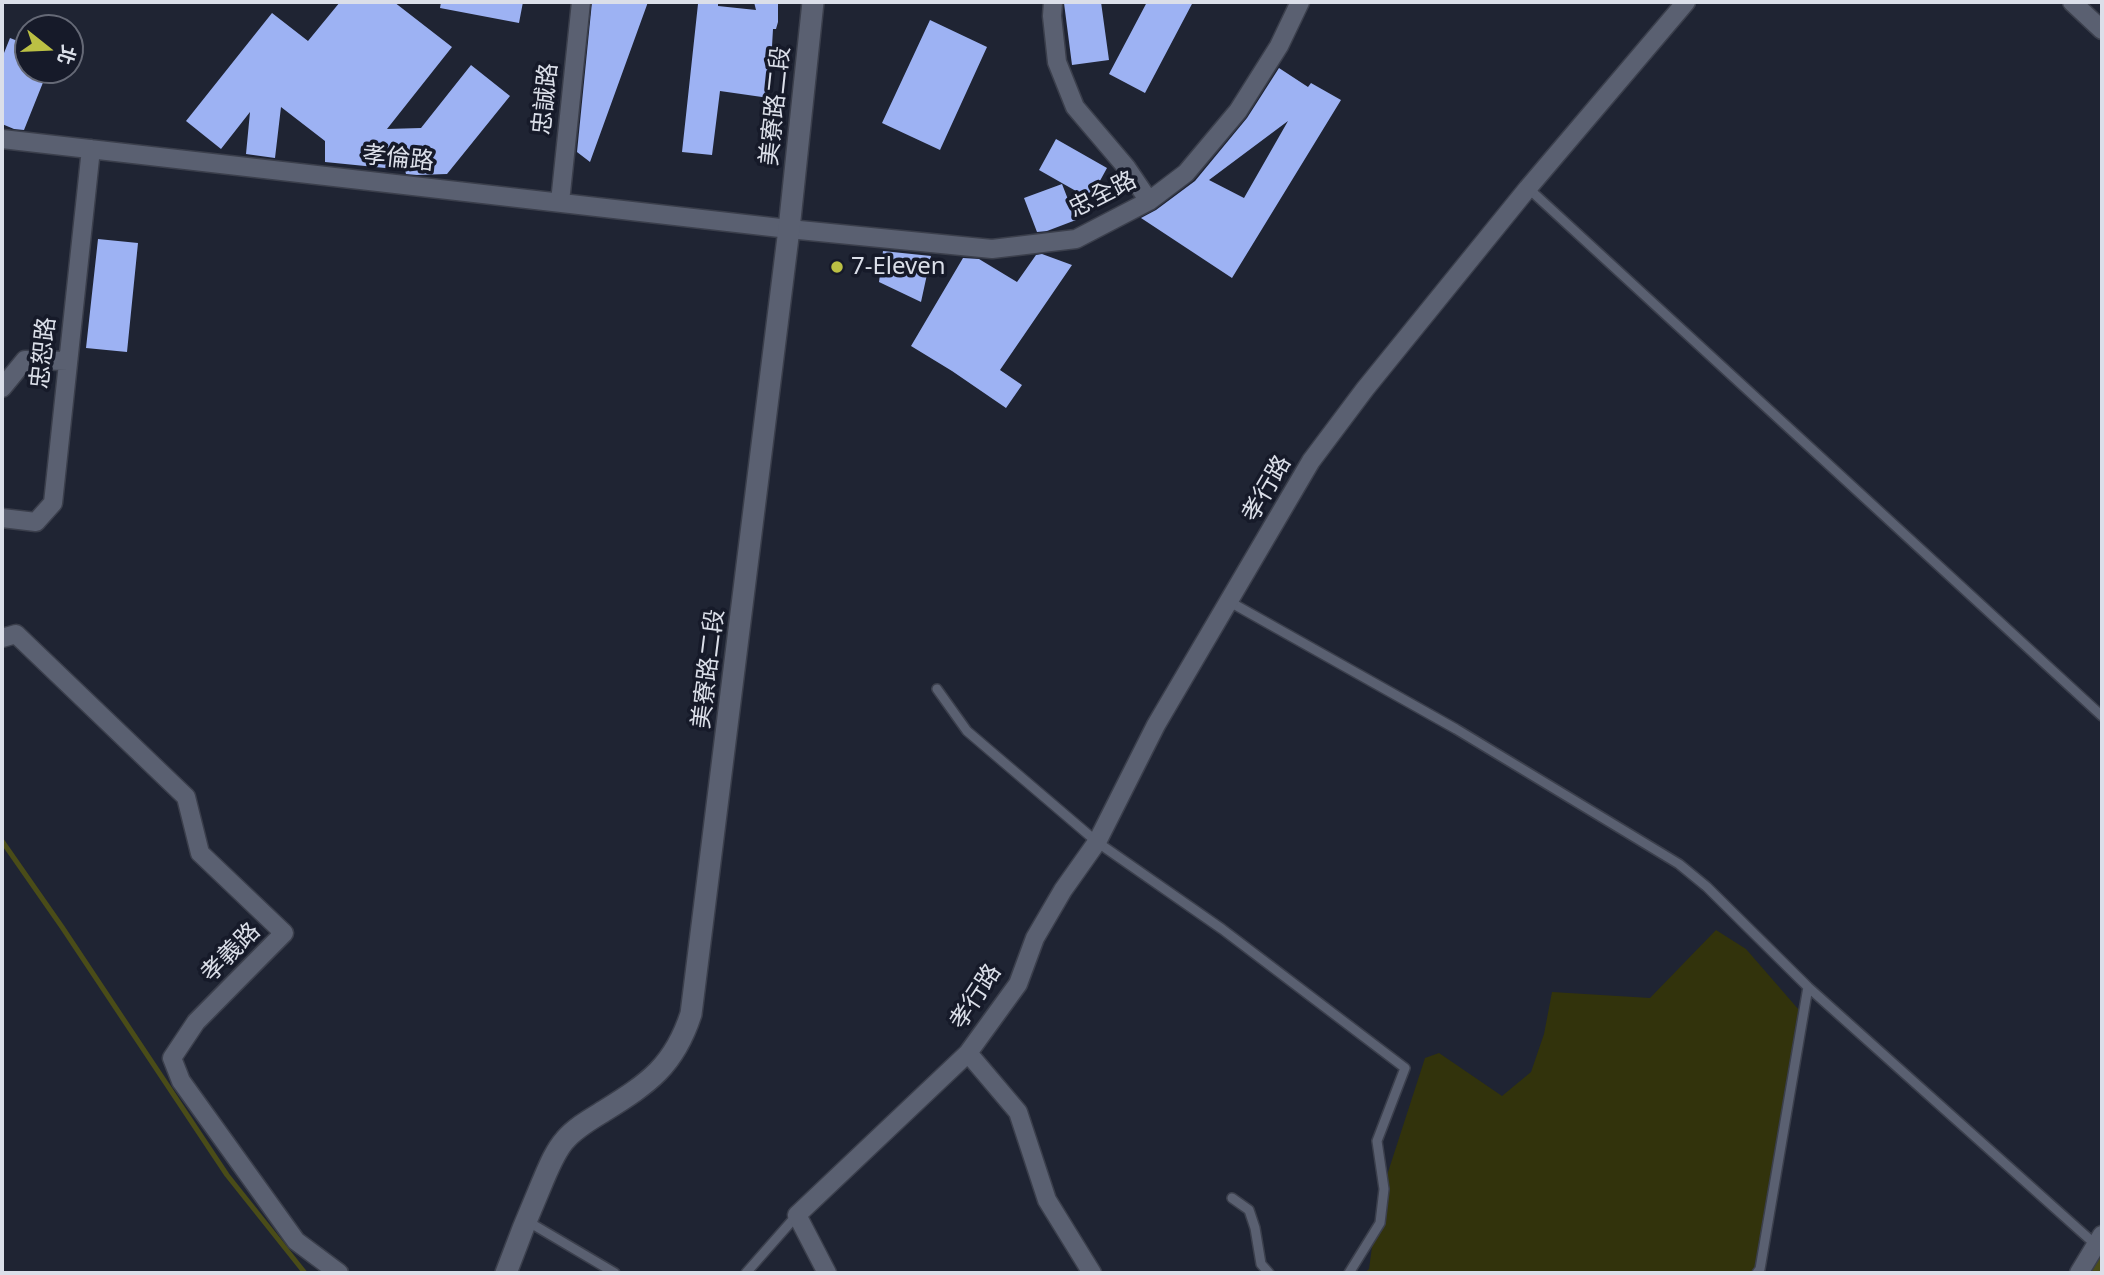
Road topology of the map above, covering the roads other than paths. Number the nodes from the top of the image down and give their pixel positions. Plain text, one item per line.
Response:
1 (581, 2) edge
2 (813, 2) edge
3 (1053, 2) edge
4 (1300, 2) edge
5 (1686, 2) edge
6 (2072, 2) edge
7 (2102, 30) edge
8 (2, 139) edge
9 (91, 149) junction
10 (1528, 188) junction
11 (1149, 201) junction
12 (560, 202) junction
13 (789, 229) junction
14 (68, 360) junction
15 (2, 388) edge
16 (2, 518) edge
17 (1230, 602) junction
18 (2, 638) edge
19 (937, 689) dead end
20 (2102, 716) edge
21 (1097, 842) junction
22 (1808, 987) junction
23 (968, 1053) junction
24 (1232, 1198) dead end
25 (797, 1215) junction
26 (525, 1220) junction
27 (2100, 1243) edge
28 (339, 1273) edge
29 (506, 1273) edge
30 (615, 1273) edge
31 (746, 1273) edge
32 (828, 1273) edge
33 (1092, 1273) edge
34 (1269, 1273) edge
35 (1349, 1273) edge
36 (1757, 1273) edge
37 (2079, 1273) edge

1 - 12 street, 忠誠路
2 - 13 street, 美寮路二段
3 - 11 street
4 - 11 street, 忠全路
5 - 10 street, 孝行路
6 - 7 street
8 - 9 street, 孝倫路
9 - 12 street, 孝倫路
9 - 14 street, 忠恕路
10 - 17 street, 孝行路
10 - 20 lane
11 - 13 street, 忠全路
12 - 13 street, 孝倫路
13 - 26 street, 美寮路二段
14 - 15 street
14 - 16 street, 忠恕路
17 - 21 street, 孝行路
17 - 22 lane
18 - 28 street, 孝義路
19 - 21 lane
21 - 23 street, 孝行路
21 - 35 lane
22 - 27 lane
22 - 36 lane
23 - 25 street, 孝行路
23 - 33 street, 孝行路
24 - 34 lane
25 - 31 lane
25 - 32 street
26 - 29 street, 美寮路二段
26 - 30 lane
27 - 37 street

